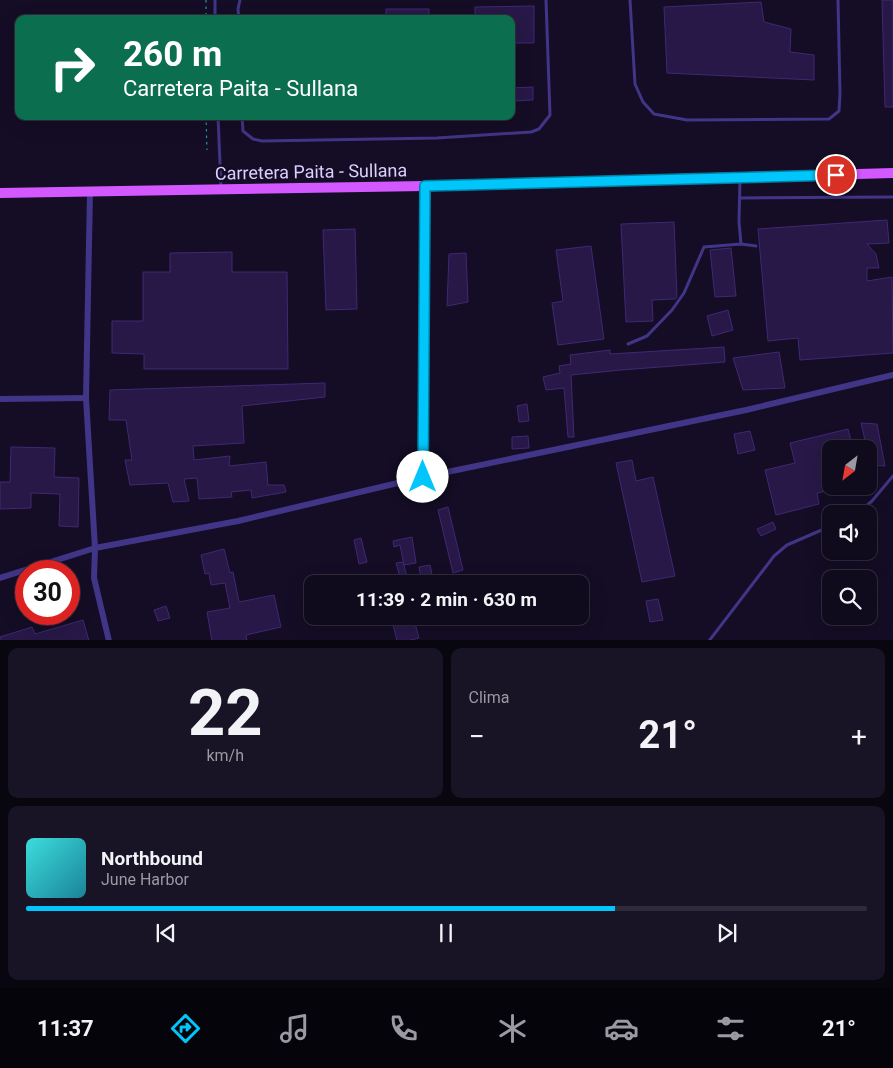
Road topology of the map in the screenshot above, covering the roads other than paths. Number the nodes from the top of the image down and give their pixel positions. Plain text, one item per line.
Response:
1 (214, 0) edge
2 (240, 0) edge
3 (546, 0) edge
4 (630, 0) edge
5 (838, 0) edge
6 (215, 15) edge
7 (239, 15) edge
8 (218, 120) edge
9 (242, 120) edge
10 (893, 174) edge
11 (740, 179) junction
12 (425, 186) junction
13 (221, 190) junction
14 (90, 192) junction
15 (0, 193) edge
16 (893, 197) edge
17 (740, 198) junction
18 (741, 244) junction
19 (756, 246) dead end
20 (628, 344) dead end
21 (893, 375) edge
22 (86, 398) junction
23 (0, 399) edge
24 (893, 476) edge
25 (423, 477) junction
26 (867, 505) edge
27 (822, 530) edge
28 (95, 548) junction
29 (0, 578) edge
30 (109, 640) edge
31 (709, 640) edge

1 - 6 lane
2 - 7 lane
3 - 9 lane
4 - 5 lane
8 - 13 lane
10 - 11 main road, Carretera Paita - Sullana
11 - 12 main road, Carretera Paita - Sullana
11 - 17 lane
12 - 13 main road, Carretera Paita - Sullana
12 - 25 street
13 - 14 main road, Carretera Paita - Sullana
14 - 15 main road, Carretera Paita - Sullana
14 - 22 street
16 - 17 lane
17 - 18 lane
18 - 19 lane
18 - 20 lane
21 - 25 street
22 - 23 street
22 - 28 street
24 - 26 lane
25 - 28 street
27 - 31 lane
28 - 29 street
28 - 30 street

